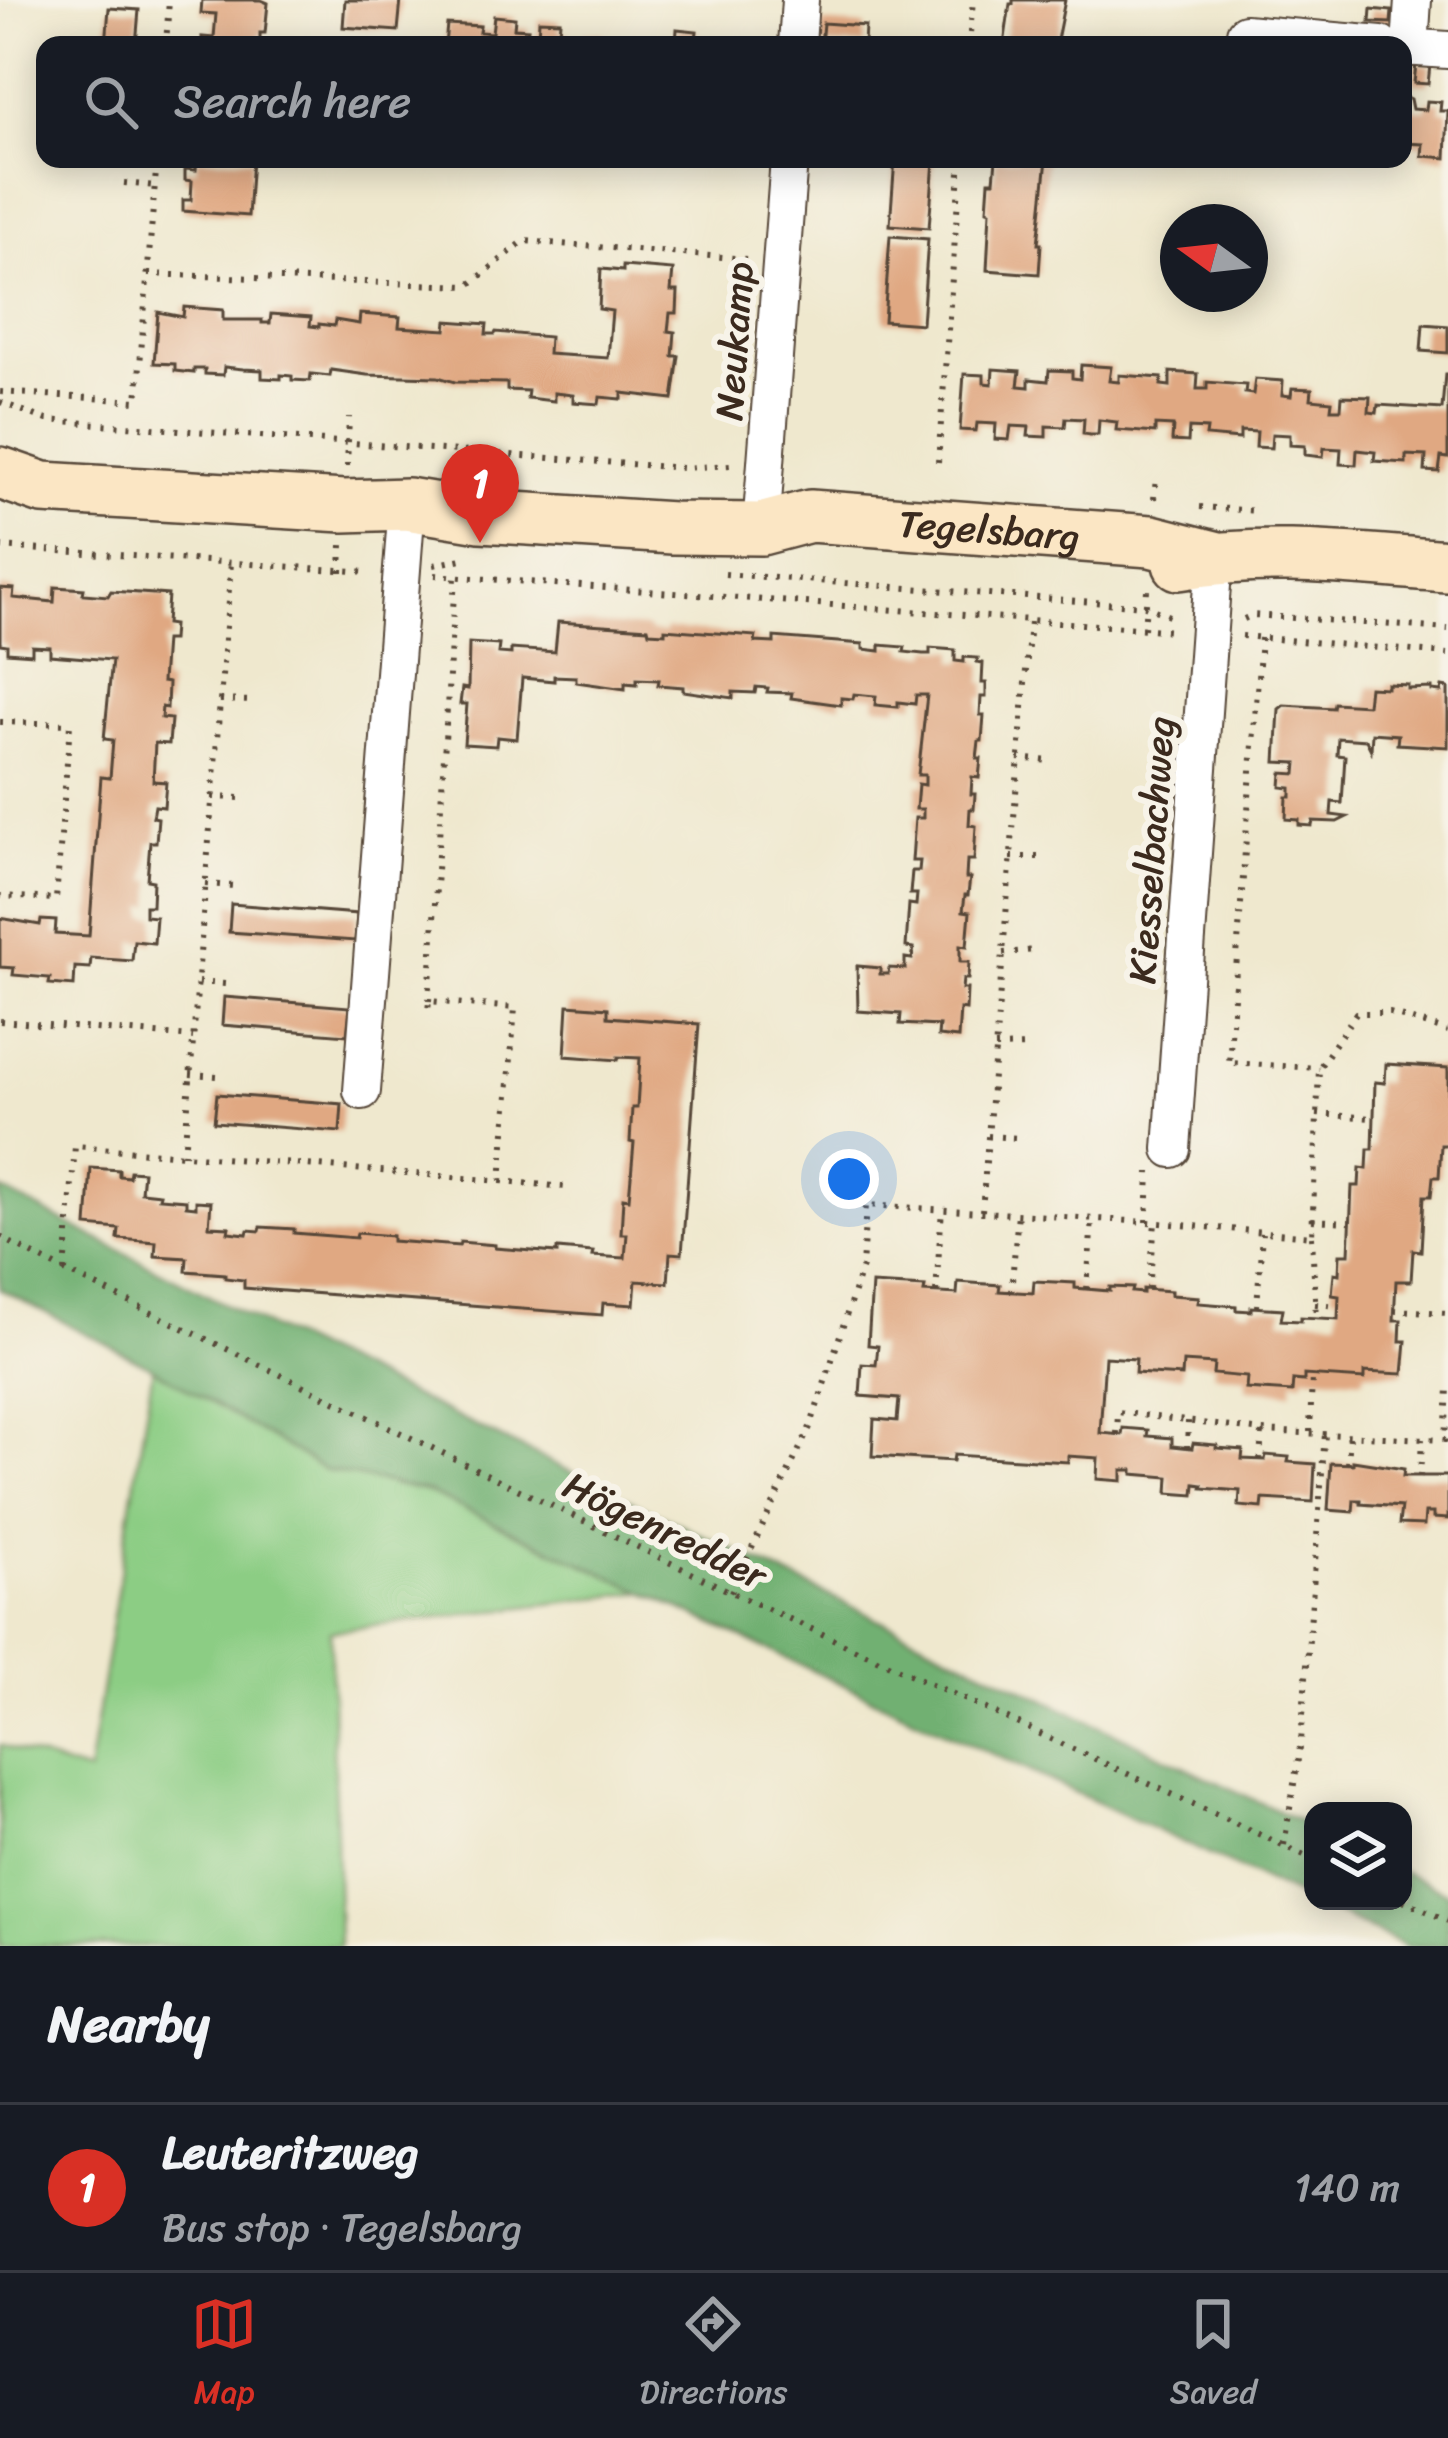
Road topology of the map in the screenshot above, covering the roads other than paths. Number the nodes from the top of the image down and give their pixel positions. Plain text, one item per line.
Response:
1 (800, 0) edge
2 (1414, 0) edge
3 (1245, 33) dead end
4 (798, 36) edge
5 (1280, 36) edge
6 (1401, 36) edge
7 (1412, 47) edge
8 (1448, 50) edge
9 (788, 168) edge
10 (0, 458) edge
11 (0, 473) edge
12 (407, 504) junction
13 (761, 529) junction
14 (1214, 557) junction
15 (1448, 566) edge
16 (362, 1091) dead end
17 (1161, 1158) road end

1 - 4 street
2 - 6 street
3 - 5 street
7 - 8 street
9 - 13 street, Neukamp
10 - 12 street, Tegelsbarg
11 - 12 street, Tegelsbarg
12 - 13 street, Tegelsbarg
12 - 16 street
13 - 14 street, Tegelsbarg
14 - 15 street, Tegelsbarg
14 - 17 street, Kiesselbachweg

